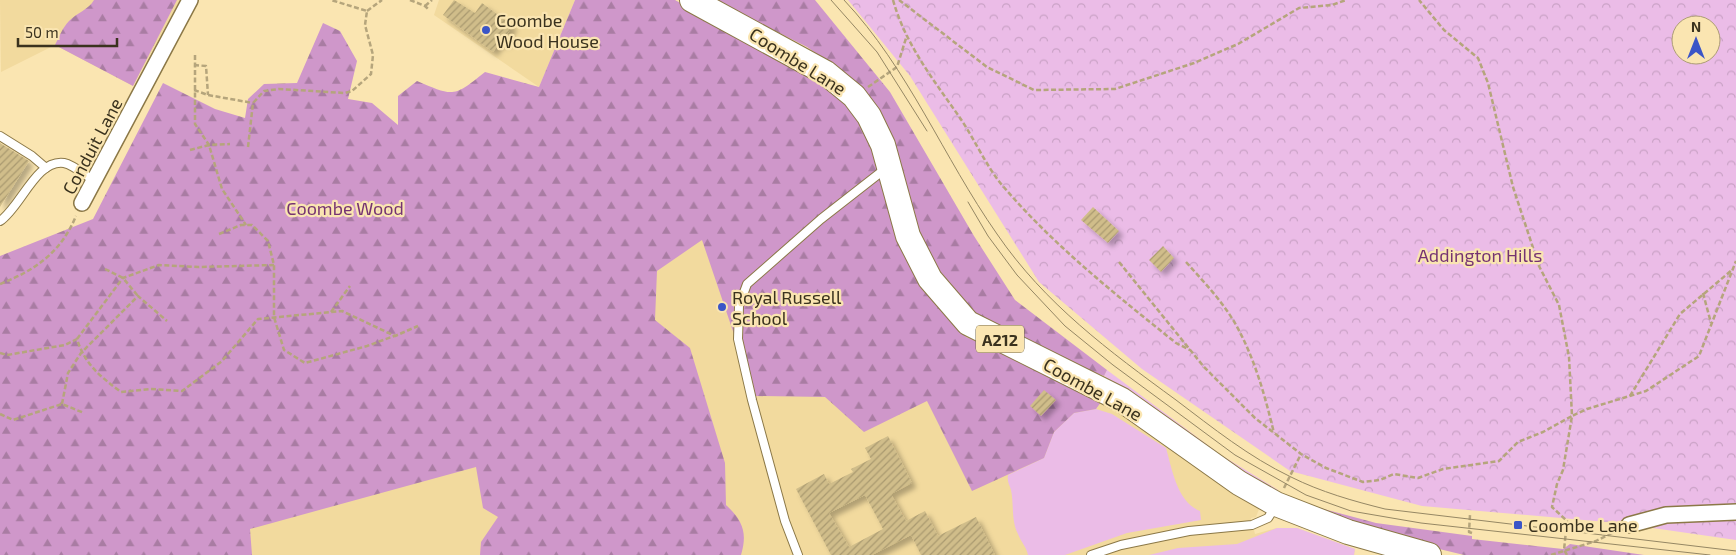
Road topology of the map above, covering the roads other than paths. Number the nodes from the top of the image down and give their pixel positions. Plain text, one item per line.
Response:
1 (190, 0) edge
2 (692, 0) edge
3 (0, 136) edge
4 (890, 166) junction
5 (46, 168) junction
6 (95, 181) junction
7 (82, 203) road end
8 (0, 221) edge
9 (1276, 504) junction
10 (1736, 512) edge
11 (1628, 526) road end
12 (798, 555) edge
13 (1091, 555) edge
14 (1429, 555) edge

1 - 6 street, Conduit Lane
2 - 4 main road, Coombe Lane / A212
3 - 5 lane
4 - 9 main road, Coombe Lane / A212
4 - 12 lane
5 - 6 lane
5 - 8 lane
6 - 7 street, Conduit Lane
9 - 13 lane
9 - 14 main road, Coombe Lane / A212
10 - 11 street

